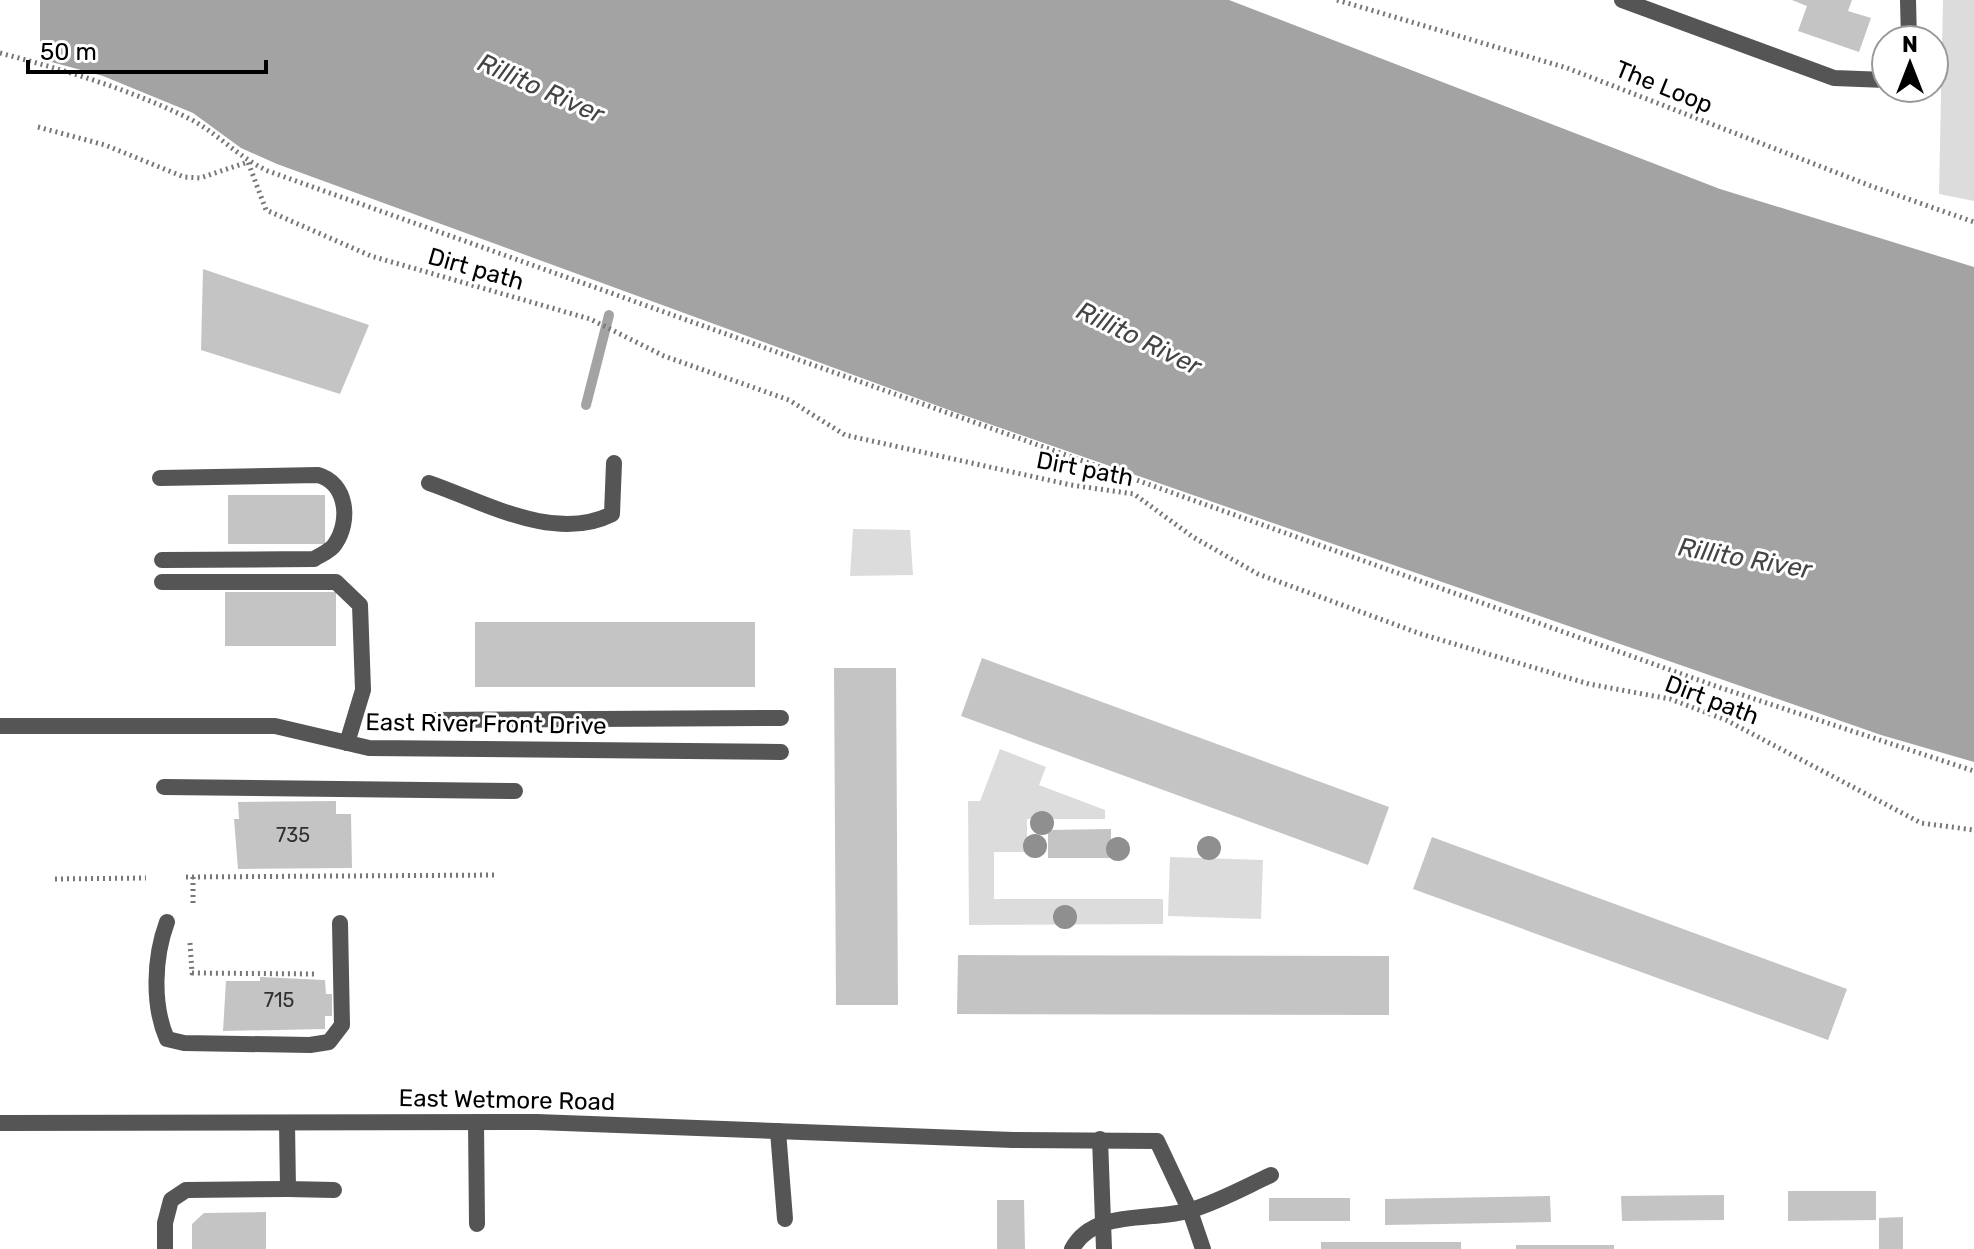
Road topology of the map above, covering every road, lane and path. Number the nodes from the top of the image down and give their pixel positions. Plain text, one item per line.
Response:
1 (1337, 0) edge
2 (1622, 0) edge
3 (1908, 0) edge
4 (1909, 24) edge
5 (0, 53) edge
6 (1870, 79) edge
7 (38, 127) dead end
8 (248, 162) junction
9 (1974, 222) edge
10 (614, 463) dead end
11 (160, 478) dead end
12 (429, 483) dead end
13 (162, 560) dead end
14 (162, 582) dead end
15 (781, 718) dead end
16 (430, 720) dead end
17 (0, 726) edge
18 (347, 743) junction
19 (781, 752) dead end
20 (1974, 771) edge
21 (164, 787) dead end
22 (515, 791) dead end
23 (1974, 830) edge
24 (497, 875) dead end
25 (146, 878) dead end
26 (55, 879) dead end
27 (193, 905) dead end
28 (167, 922) dead end
29 (340, 923) dead end
30 (190, 943) dead end
31 (329, 974) dead end
32 (476, 1122) junction
33 (0, 1123) edge
34 (287, 1123) junction
35 (778, 1131) junction
36 (1100, 1139) junction
37 (1271, 1175) dead end
38 (288, 1189) junction
39 (334, 1190) dead end
40 (1190, 1211) junction
41 (785, 1219) dead end
42 (1103, 1223) junction
43 (477, 1224) dead end
44 (165, 1249) edge
45 (1072, 1249) edge
46 (1104, 1249) edge
47 (1203, 1249) edge

1 - 9 path, The Loop
2 - 6 street
3 - 4 street
5 - 8 path
7 - 8 path
8 - 20 path
8 - 23 path, Dirt path
10 - 12 street
11 - 13 street
14 - 18 street
15 - 16 street
17 - 18 street, East River Front Drive
18 - 19 street, East River Front Drive
21 - 22 street
24 - 27 path
25 - 26 path
28 - 29 street
30 - 31 path
32 - 34 street, East Wetmore Road
32 - 35 street, East Wetmore Road
32 - 43 street
33 - 34 street, East Wetmore Road
34 - 38 street
35 - 36 street, East Wetmore Road
35 - 41 street
36 - 40 street, East Wetmore Road
36 - 42 street
37 - 40 street
38 - 39 street
38 - 44 street
40 - 42 street
40 - 47 street
42 - 45 street
42 - 46 street

